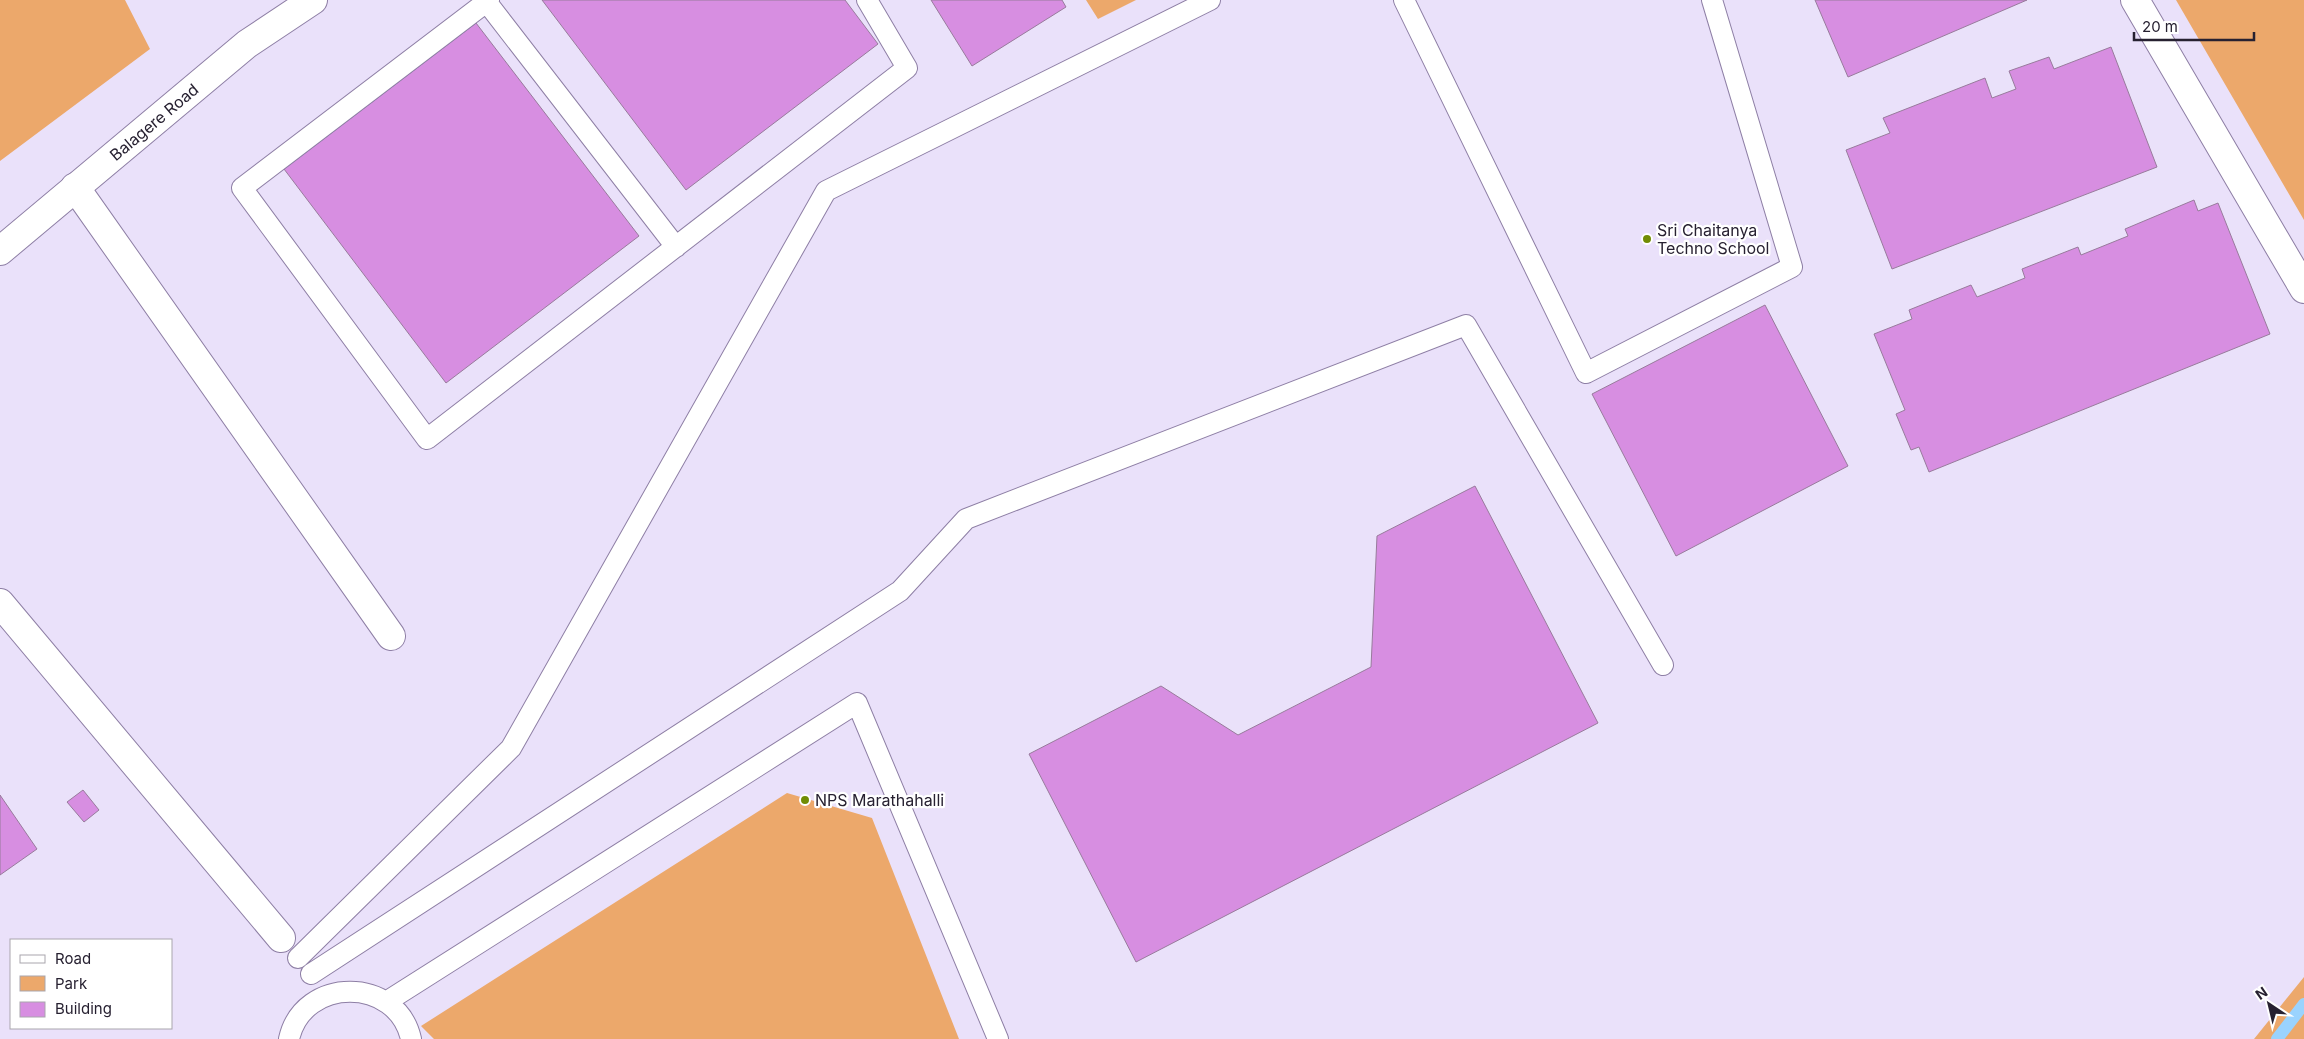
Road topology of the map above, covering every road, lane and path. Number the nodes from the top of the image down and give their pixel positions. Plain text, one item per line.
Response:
1 (313, 0) edge
2 (867, 0) edge
3 (1210, 0) edge
4 (1404, 0) edge
5 (1712, 0) edge
6 (2136, 0) edge
7 (487, 1) edge
8 (76, 187) junction
9 (676, 247) junction
10 (0, 251) edge
11 (2304, 288) edge
12 (0, 604) edge
13 (391, 636) dead end
14 (1663, 665) dead end
15 (289, 948) junction
16 (311, 974) junction
17 (328, 995) junction
18 (386, 1002) junction
19 (289, 1039) edge
20 (411, 1039) edge
21 (998, 1039) edge

1 - 8 street, Balagere Road
2 - 9 lane
3 - 15 lane
4 - 5 lane
6 - 11 street
7 - 9 lane
7 - 9 lane
8 - 10 street, Balagere Road
8 - 13 street
12 - 15 street
14 - 16 lane
15 - 16 lane
16 - 17 lane
17 - 18 lane
17 - 19 lane
18 - 20 lane
18 - 21 lane

